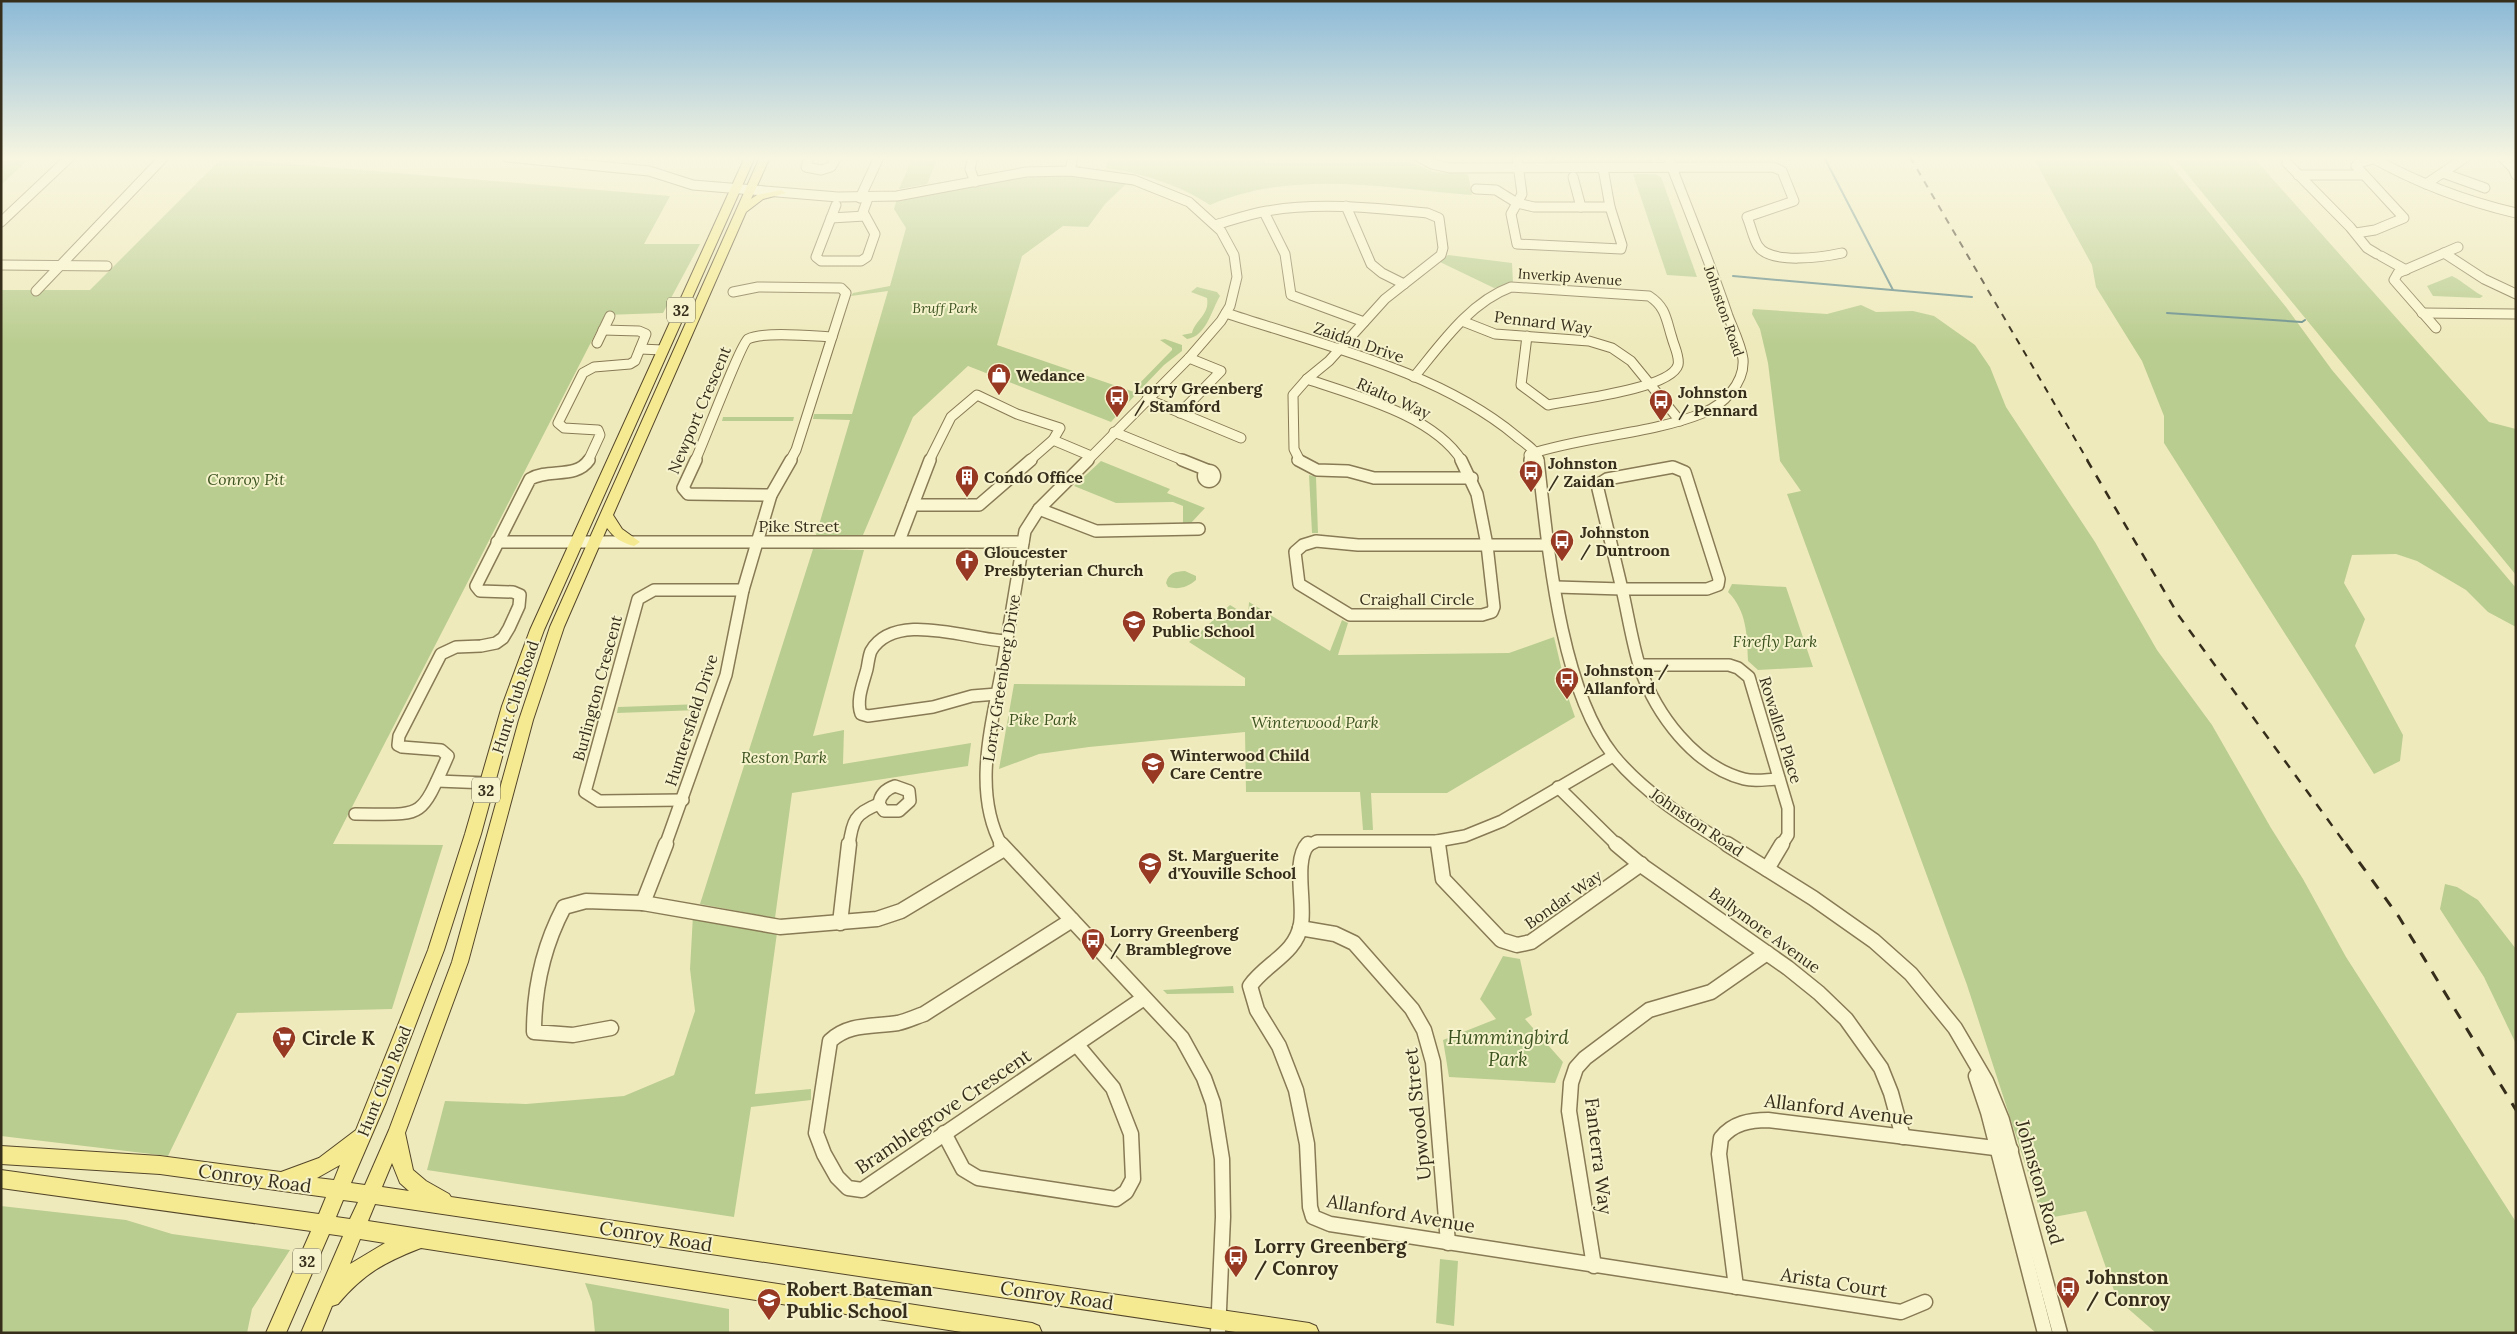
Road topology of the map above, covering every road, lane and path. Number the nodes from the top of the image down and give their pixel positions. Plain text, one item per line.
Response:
1 (104, 219) edge
2 (722, 219) edge
3 (738, 219) edge
4 (831, 219) edge
5 (867, 219) edge
6 (1209, 219) edge
7 (1237, 219) edge
8 (1268, 219) edge
9 (1352, 219) edge
10 (1439, 219) edge
11 (1512, 219) edge
12 (1614, 219) edge
13 (1692, 219) edge
14 (1748, 219) edge
15 (2342, 219) edge
16 (2401, 219) edge
17 (1215, 225) junction
18 (2356, 233) junction
19 (2458, 247) dead end
20 (1842, 254) dead end
21 (2444, 254) junction
22 (1, 265) edge
23 (59, 266) junction
24 (107, 266) dead end
25 (2406, 270) junction
26 (1404, 284) junction
27 (36, 290) dead end
28 (733, 292) dead end
29 (2516, 294) edge
30 (1226, 313) junction
31 (2422, 313) junction
32 (2516, 314) edge
33 (610, 316) dead end
34 (1462, 321) junction
35 (1364, 322) junction
36 (2436, 328) dead end
37 (603, 330) junction
38 (1527, 336) junction
39 (832, 337) junction
40 (597, 343) dead end
41 (640, 349) junction
42 (663, 350) junction
43 (1339, 350) junction
44 (1189, 358) junction
45 (1414, 377) junction
46 (1307, 379) junction
47 (1650, 385) junction
48 (1147, 399) junction
49 (1180, 413) junction
50 (1680, 421) junction
51 (1114, 432) junction
52 (1241, 438) dead end
53 (1053, 440) junction
54 (1534, 454) junction
55 (1091, 456) junction
56 (1207, 470) dead end
57 (1472, 478) junction
58 (770, 495) junction
59 (913, 505) junction
60 (1039, 509) junction
61 (607, 516) junction
62 (1199, 529) dead end
63 (758, 541) junction
64 (899, 541) junction
65 (497, 542) junction
66 (576, 542) junction
67 (634, 542) junction
68 (1023, 542) junction
69 (594, 543) junction
70 (1487, 545) junction
71 (1547, 545) junction
72 (1556, 587) junction
73 (1622, 588) junction
74 (743, 590) junction
75 (1006, 641) junction
76 (1640, 665) junction
77 (997, 694) junction
78 (1613, 756) junction
79 (1779, 779) junction
80 (437, 781) junction
81 (488, 783) junction
82 (1558, 787) junction
83 (683, 800) junction
84 (879, 804) dead end
85 (355, 814) dead end
86 (1437, 841) junction
87 (1004, 849) junction
88 (1641, 864) junction
89 (1767, 869) junction
90 (644, 903) junction
91 (1072, 920) junction
92 (840, 922) junction
93 (1300, 928) junction
94 (1767, 953) junction
95 (1144, 998) junction
96 (611, 1028) dead end
97 (1077, 1045) junction
98 (364, 1130) junction
99 (397, 1131) junction
100 (944, 1133) junction
101 (1903, 1137) junction
102 (2004, 1149) junction
103 (1, 1155) edge
104 (1, 1179) edge
105 (281, 1181) junction
106 (339, 1190) junction
107 (371, 1194) junction
108 (455, 1206) junction
109 (322, 1224) junction
110 (356, 1228) junction
111 (424, 1239) junction
112 (1448, 1243) junction
113 (1594, 1266) junction
114 (1736, 1287) junction
115 (1925, 1302) dead end
116 (315, 1325) edge
117 (1218, 1326) edge
118 (276, 1333) edge
119 (1032, 1333) edge
120 (1309, 1333) edge
121 (2045, 1333) edge
122 (2060, 1333) edge

1 - 23 street
2 - 42 main road, Hunt Club Road / 32
3 - 61 main road, Hunt Club Road / 32
4 - 5 street
6 - 17 street, Lorry Greenberg Drive
7 - 17 street
8 - 35 street
9 - 26 street
10 - 26 street
11 - 12 street
13 - 50 street, Johnston Road
14 - 20 street
15 - 18 street
16 - 18 street
17 - 30 street, Lorry Greenberg Drive
18 - 25 street
19 - 21 street
21 - 25 street
21 - 29 street
22 - 23 street
23 - 24 street
23 - 27 street
25 - 31 street
26 - 35 street
28 - 39 street, Huntersfield Drive
30 - 43 street, Zaidan Drive
30 - 44 street, Lorry Greenberg Drive
31 - 32 street
31 - 36 street
33 - 37 street
34 - 38 street, Pennard Way
34 - 45 street, Inverkip Avenue
34 - 47 street, Inverkip Avenue
35 - 43 street
37 - 40 street
37 - 41 street
38 - 47 street, Pennard Way
38 - 47 street, Inverkip Avenue
39 - 58 street, Huntersfield Drive
39 - 58 street, Newport Crescent
41 - 42 street
41 - 65 street
42 - 66 main road, Hunt Club Road / 32
43 - 45 street, Zaidan Drive
43 - 46 street
44 - 48 street, Lorry Greenberg Drive
44 - 49 street
45 - 54 street, Zaidan Drive
46 - 57 street, Rialto Way
46 - 57 street
47 - 50 street, Pennard Way
48 - 49 street
48 - 51 street, Lorry Greenberg Drive
49 - 52 street
50 - 54 street, Johnston Road
51 - 55 street, Lorry Greenberg Drive
51 - 56 street
53 - 55 street
53 - 59 street
53 - 59 street
54 - 71 street, Johnston Road
55 - 60 street, Lorry Greenberg Drive
57 - 70 street, Rialto Way
58 - 63 street, Huntersfield Drive
59 - 64 street
60 - 62 street
60 - 68 street, Lorry Greenberg Drive
61 - 67 main road
61 - 69 main road, Hunt Club Road / 32
63 - 64 street, Pike Street
63 - 67 street, Pike Street
63 - 74 street, Huntersfield Drive
64 - 68 street, Pike Street
65 - 66 street, Pike Street
65 - 80 street
66 - 69 street, Pike Street
66 - 81 main road, Hunt Club Road / 32
67 - 69 street, Pike Street
68 - 75 street, Lorry Greenberg Drive
69 - 99 main road, Hunt Club Road / 32
70 - 70 street, Craighall Circle
70 - 71 street, Craighall Circle
71 - 72 street, Johnston Road
72 - 73 street
72 - 78 street, Johnston Road
73 - 73 street
73 - 76 street
74 - 83 street, Huntersfield Drive
74 - 83 street, Burlington Crescent
75 - 77 street, Lorry Greenberg Drive
75 - 77 street
76 - 79 street
76 - 79 street, Rowallen Place
77 - 87 street, Lorry Greenberg Drive
78 - 82 street, Allanford Avenue
78 - 89 street, Johnston Road
79 - 89 street, Rowallen Place
80 - 81 street
80 - 85 street
81 - 98 main road, Hunt Club Road / 32
82 - 86 street, Allanford Avenue
82 - 88 street, Ballymore Avenue
83 - 90 street, Huntersfield Drive
84 - 92 street
86 - 88 street, Bondar Way
86 - 93 street, Allanford Avenue
87 - 91 street, Lorry Greenberg Drive
87 - 92 street
88 - 94 street, Ballymore Avenue
89 - 102 street, Johnston Road
90 - 92 street
90 - 96 street
91 - 95 street, Lorry Greenberg Drive
91 - 100 street, Bramblegrove Crescent
93 - 112 street, Upwood Street
93 - 112 street, Allanford Avenue
94 - 101 street, Ballymore Avenue
94 - 113 street, Fanterra Way
95 - 97 street, Bramblegrove Crescent
95 - 117 street, Lorry Greenberg Drive
97 - 100 street, Bramblegrove Crescent
97 - 100 street
98 - 105 main road
98 - 106 main road, Hunt Club Road / 32
99 - 107 main road, Hunt Club Road / 32
99 - 108 main road
101 - 102 street, Allanford Avenue
101 - 114 street, Allanford Avenue
102 - 121 street, Johnston Road
102 - 122 street, Johnston Road
103 - 105 main road, Conroy Road
104 - 109 main road, Conroy Road
105 - 106 main road, Conroy Road
106 - 107 main road, Conroy Road
106 - 109 main road, Hunt Club Road / 32
107 - 108 main road, Conroy Road
107 - 110 main road, Hunt Club Road / 32
108 - 117 main road, Conroy Road
109 - 110 main road, Conroy Road
109 - 118 main road, Hunt Club Road / 32
110 - 111 main road, Conroy Road
110 - 116 main road, Hunt Club Road / 32
111 - 116 main road
111 - 119 main road, Conroy Road
112 - 113 street, Allanford Avenue
113 - 114 street, Allanford Avenue
114 - 115 street, Arista Court
117 - 120 main road, Conroy Road

